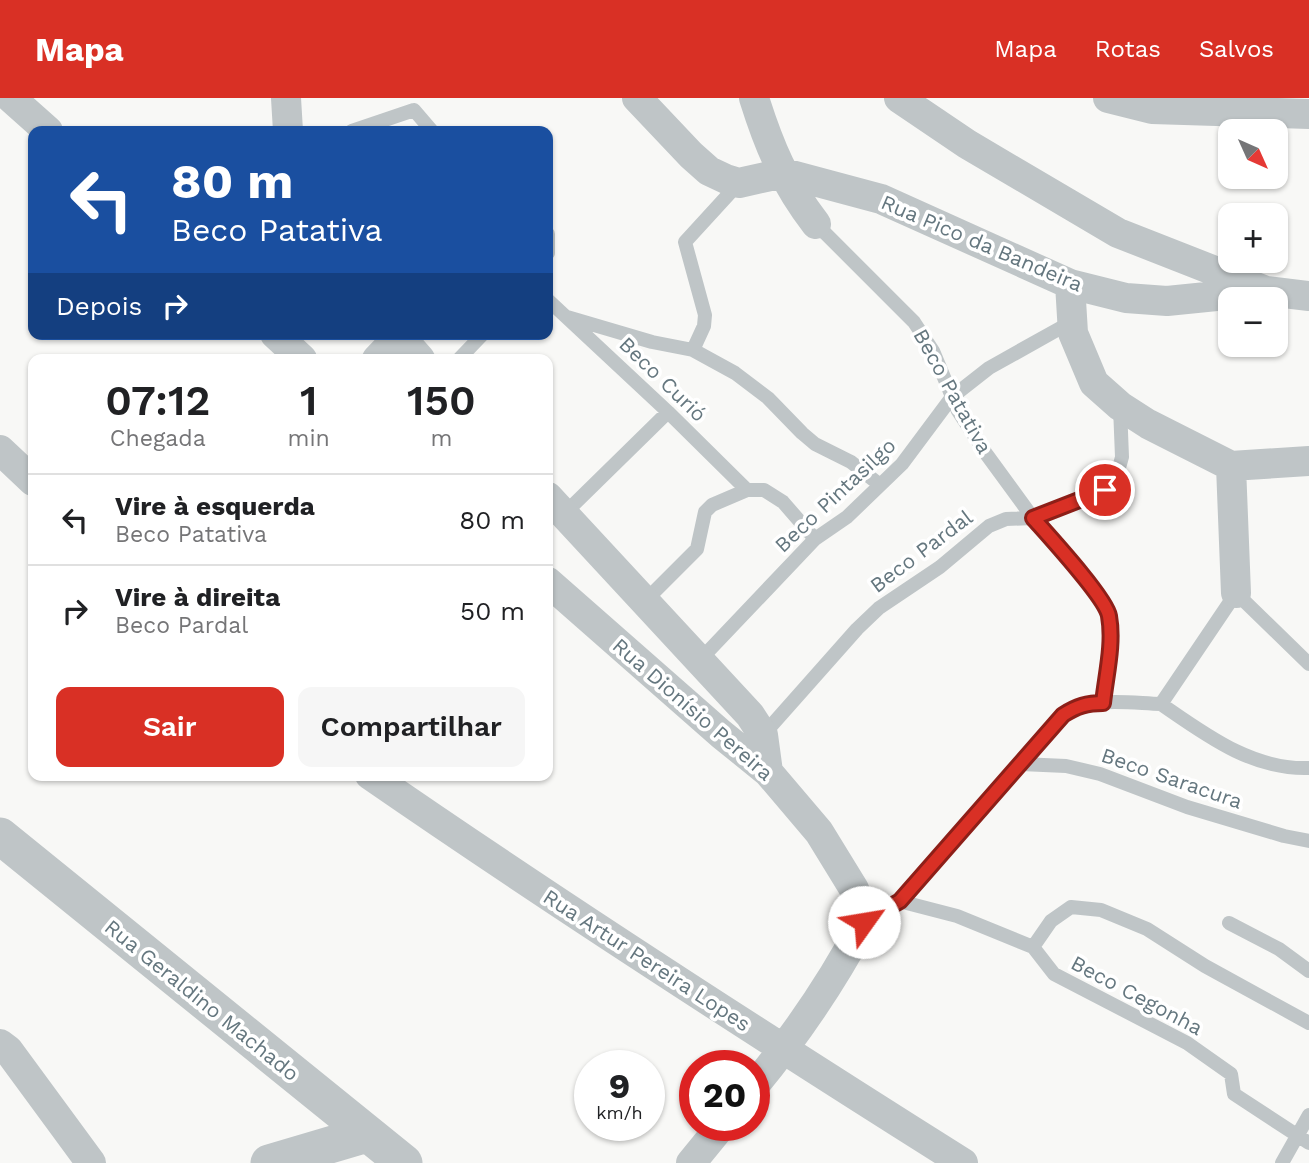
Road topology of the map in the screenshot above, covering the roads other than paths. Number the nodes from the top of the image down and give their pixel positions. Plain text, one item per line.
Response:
1 (11, 98) edge
2 (286, 98) edge
3 (637, 98) edge
4 (754, 98) edge
5 (899, 98) edge
6 (1108, 98) edge
7 (413, 104) edge
8 (1150, 104) edge
9 (1309, 114) edge
10 (42, 126) edge
11 (288, 126) edge
12 (363, 126) edge
13 (428, 126) edge
14 (784, 173) junction
15 (740, 183) junction
16 (817, 224) joint
17 (1070, 284) junction
18 (1256, 287) edge
19 (1288, 294) edge
20 (1218, 296) edge
21 (1309, 296) edge
22 (553, 304) edge
23 (567, 317) junction
24 (1073, 321) junction
25 (281, 340) edge
26 (394, 340) edge
27 (403, 340) edge
28 (477, 340) edge
29 (694, 350) junction
30 (297, 354) edge
31 (381, 354) edge
32 (415, 354) edge
33 (464, 354) edge
34 (952, 397) junction
35 (1120, 406) junction
36 (668, 412) junction
37 (0, 450) edge
38 (1309, 461) edge
39 (1231, 466) junction
40 (28, 476) edge
41 (880, 485) junction
42 (747, 490) junction
43 (556, 505) edge
44 (1033, 518) junction
45 (815, 539) junction
46 (553, 586) edge
47 (1236, 593) junction
48 (645, 601) junction
49 (699, 661) junction
50 (1309, 663) edge
51 (1103, 703) junction
52 (1161, 704) junction
53 (763, 735) junction
54 (1021, 764) junction
55 (1309, 768) edge
56 (768, 772) junction
57 (379, 781) edge
58 (0, 836) edge
59 (1309, 841) edge
60 (900, 901) junction
61 (864, 922) junction
62 (1229, 923) dead end
63 (1033, 947) junction
64 (1309, 971) edge
65 (1309, 1023) edge
66 (0, 1044) edge
67 (784, 1050) junction
68 (770, 1067) edge
69 (1309, 1115) edge
70 (367, 1134) junction
71 (1304, 1139) edge
72 (709, 1141) edge
73 (91, 1163) edge
74 (269, 1163) edge
75 (404, 1163) edge
76 (691, 1163) edge
77 (963, 1163) edge
78 (1282, 1163) edge

1 - 10 street
2 - 11 street
3 - 15 street
4 - 14 street, Beco Patativa
5 - 18 street
6 - 8 street
7 - 12 lane
7 - 13 lane
8 - 9 street
14 - 15 street
14 - 16 street, Beco Patativa
14 - 17 street, Rua Pico da Bandeira
15 - 29 lane
16 - 34 lane, Beco Patativa
17 - 20 street, Rua Pico da Bandeira
17 - 24 street
19 - 21 street
22 - 23 lane, Beco Curió
23 - 29 lane
23 - 36 lane, Beco Curió
24 - 34 lane, Beco Pintasilgo
24 - 35 street
25 - 30 street
26 - 31 street
27 - 32 street
28 - 33 lane
29 - 41 lane
34 - 41 lane, Beco Pintasilgo
34 - 44 lane, Beco Patativa
35 - 39 street
35 - 44 lane, Beco Pardal
36 - 42 lane, Beco Curió
36 - 43 lane
37 - 40 street
38 - 39 street
39 - 47 street
41 - 45 lane, Beco Pintasilgo
42 - 45 lane
42 - 48 lane
43 - 48 street
44 - 51 lane, Beco Patativa
44 - 53 lane, Beco Pardal
45 - 49 lane, Beco Pintasilgo
46 - 56 street, Rua Dionísio Pereira
47 - 50 lane
47 - 52 lane
48 - 49 street
49 - 53 street
51 - 52 lane
51 - 54 lane
52 - 55 lane
53 - 56 street
54 - 59 lane, Beco Saracura
54 - 60 lane
56 - 61 street, Rua Dionísio Pereira
57 - 67 street, Rua Artur Pereira Lopes
58 - 70 street, Rua Geraldino Machado
60 - 61 lane
60 - 63 lane, Beco Cegonha
61 - 67 street
62 - 64 lane
63 - 65 lane
63 - 71 lane, Beco Cegonha
66 - 73 street
67 - 68 street
67 - 77 street, Rua Artur Pereira Lopes
69 - 71 lane
70 - 74 street
70 - 75 street, Rua Geraldino Machado
71 - 78 lane
72 - 76 street

